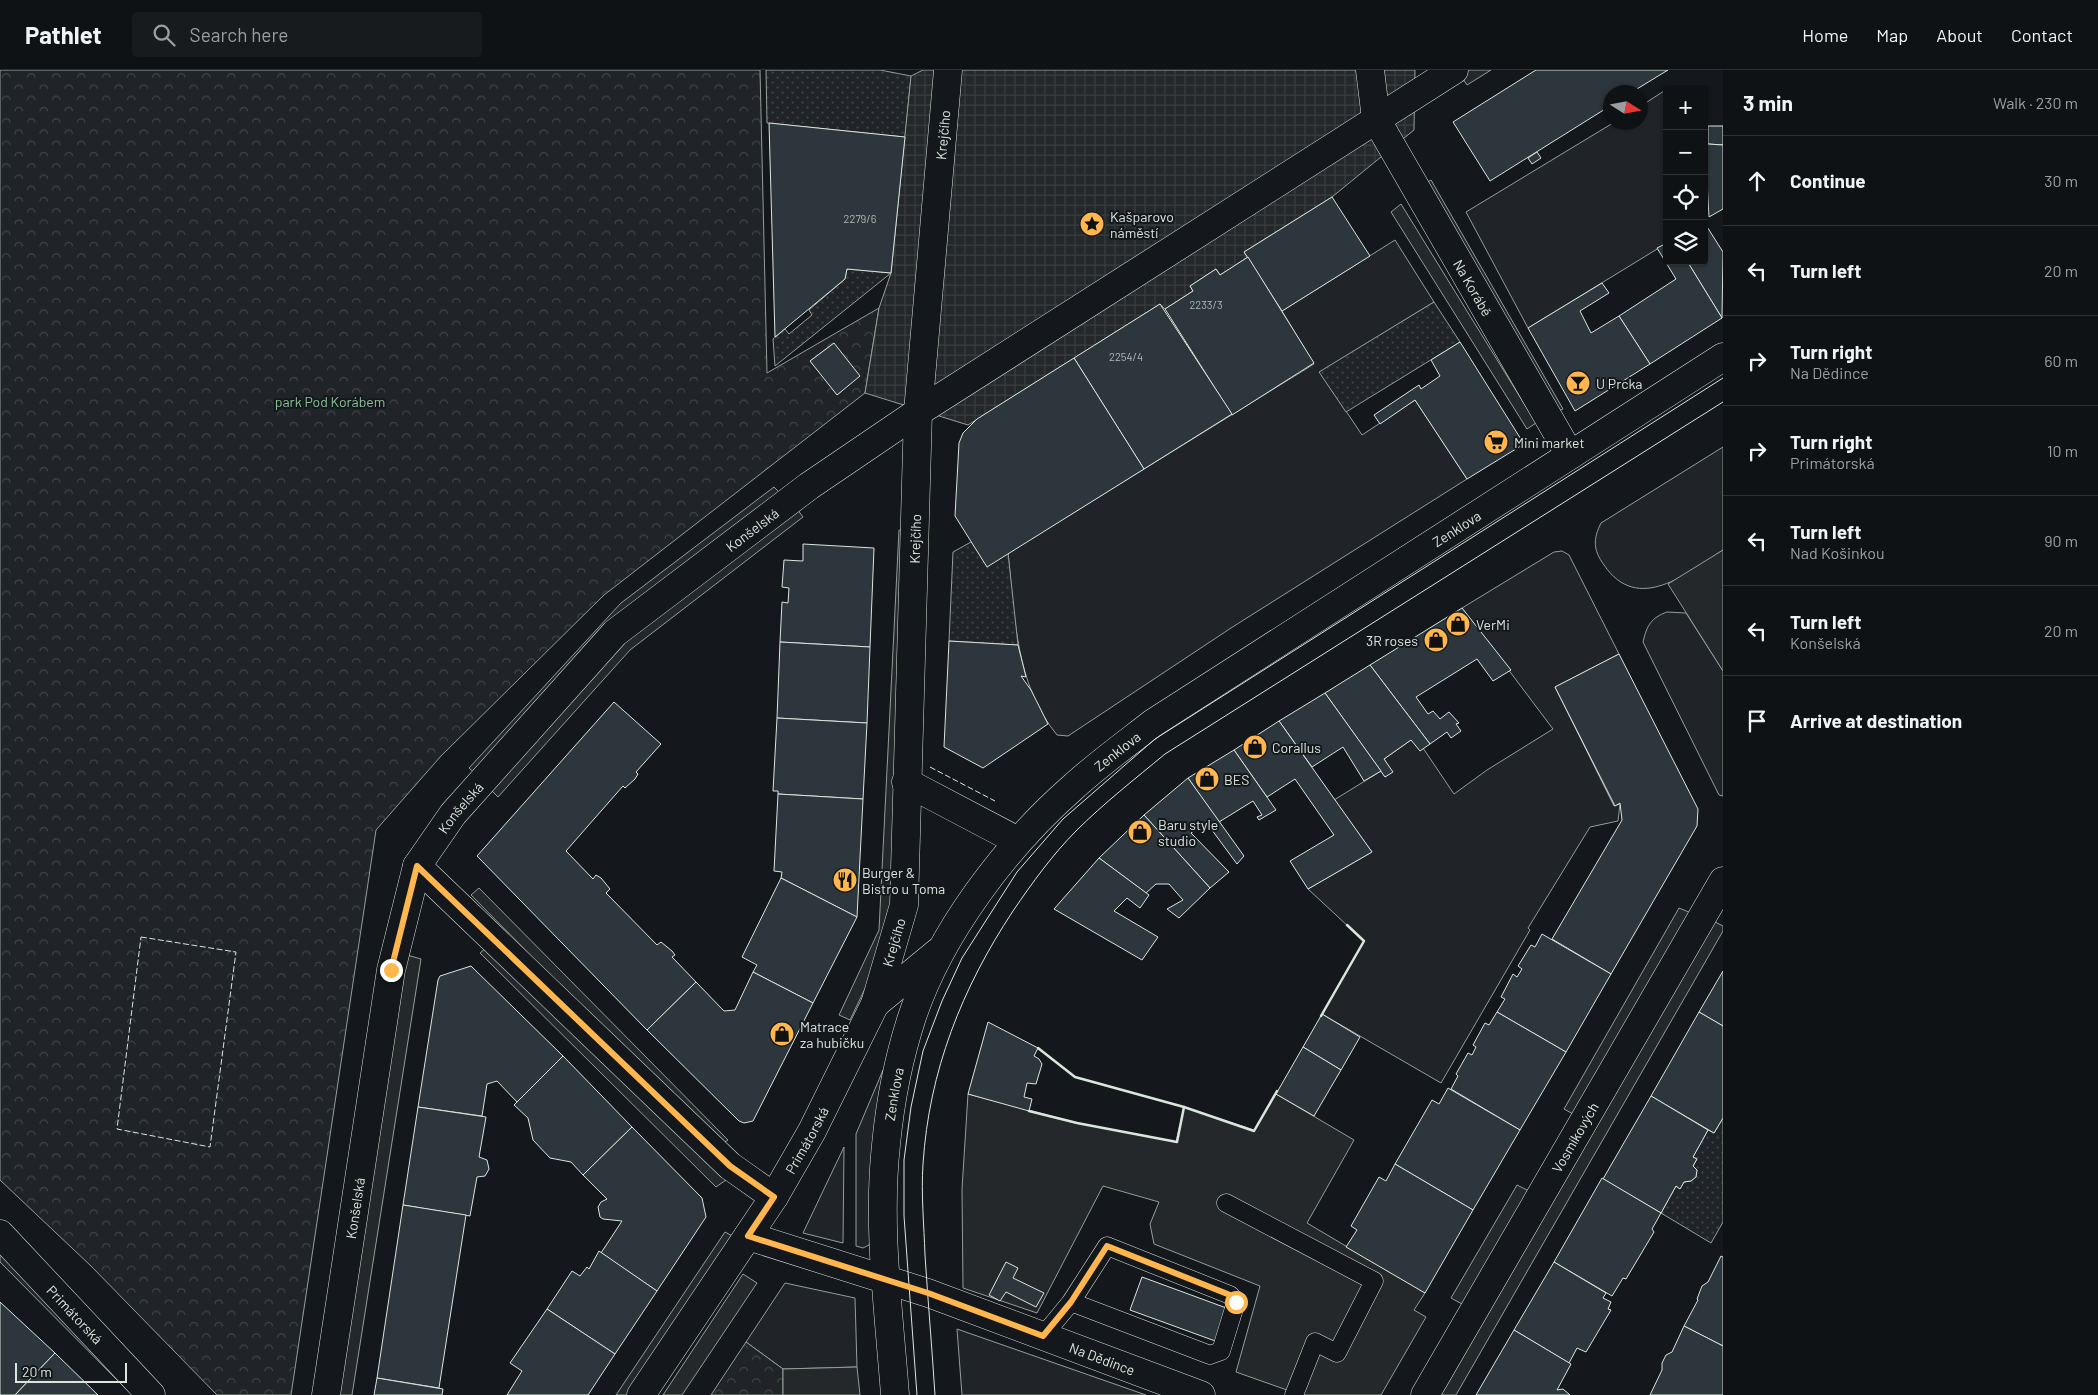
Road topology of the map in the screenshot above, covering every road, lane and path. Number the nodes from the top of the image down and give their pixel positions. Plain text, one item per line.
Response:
1 (948, 70) edge
2 (1370, 70) edge
3 (1454, 70) edge
4 (1376, 119) junction
5 (1723, 357) edge
6 (918, 412) junction
7 (1570, 455) junction
8 (906, 782) junction
9 (1018, 841) junction
10 (417, 866) junction
11 (1723, 881) edge
12 (943, 948) junction
13 (875, 1004) junction
14 (774, 1197) junction
15 (1226, 1203) dead end
16 (0, 1234) edge
17 (748, 1236) junction
18 (886, 1279) junction
19 (1071, 1302) junction
20 (1043, 1336) junction
21 (151, 1395) edge
22 (326, 1395) edge
23 (641, 1395) edge
24 (896, 1395) edge
25 (1201, 1395) edge
26 (1294, 1395) edge
27 (1426, 1395) edge

1 - 6 street, Krejčího
2 - 4 street
3 - 4 street
4 - 6 street
4 - 7 street, Na Korábě
5 - 7 street, Zenklova
6 - 8 street, Krejčího
6 - 10 street, Konšelská
7 - 9 street, Zenklova
8 - 9 street
8 - 13 street, Krejčího
9 - 12 street, Zenklova
10 - 14 street
10 - 22 street, Konšelská
11 - 27 street, Vosmíkových
12 - 13 street
12 - 18 street, Zenklova
13 - 14 street, Primátorská
14 - 17 street, Primátorská
15 - 26 lane
16 - 21 street, Primátorská
17 - 18 street, Na Dědince
17 - 23 street, Primátorská
18 - 20 street, Na Dědince
18 - 24 street, Zenklova
19 - 19 lane
19 - 20 lane
20 - 25 street, Na Dědince

